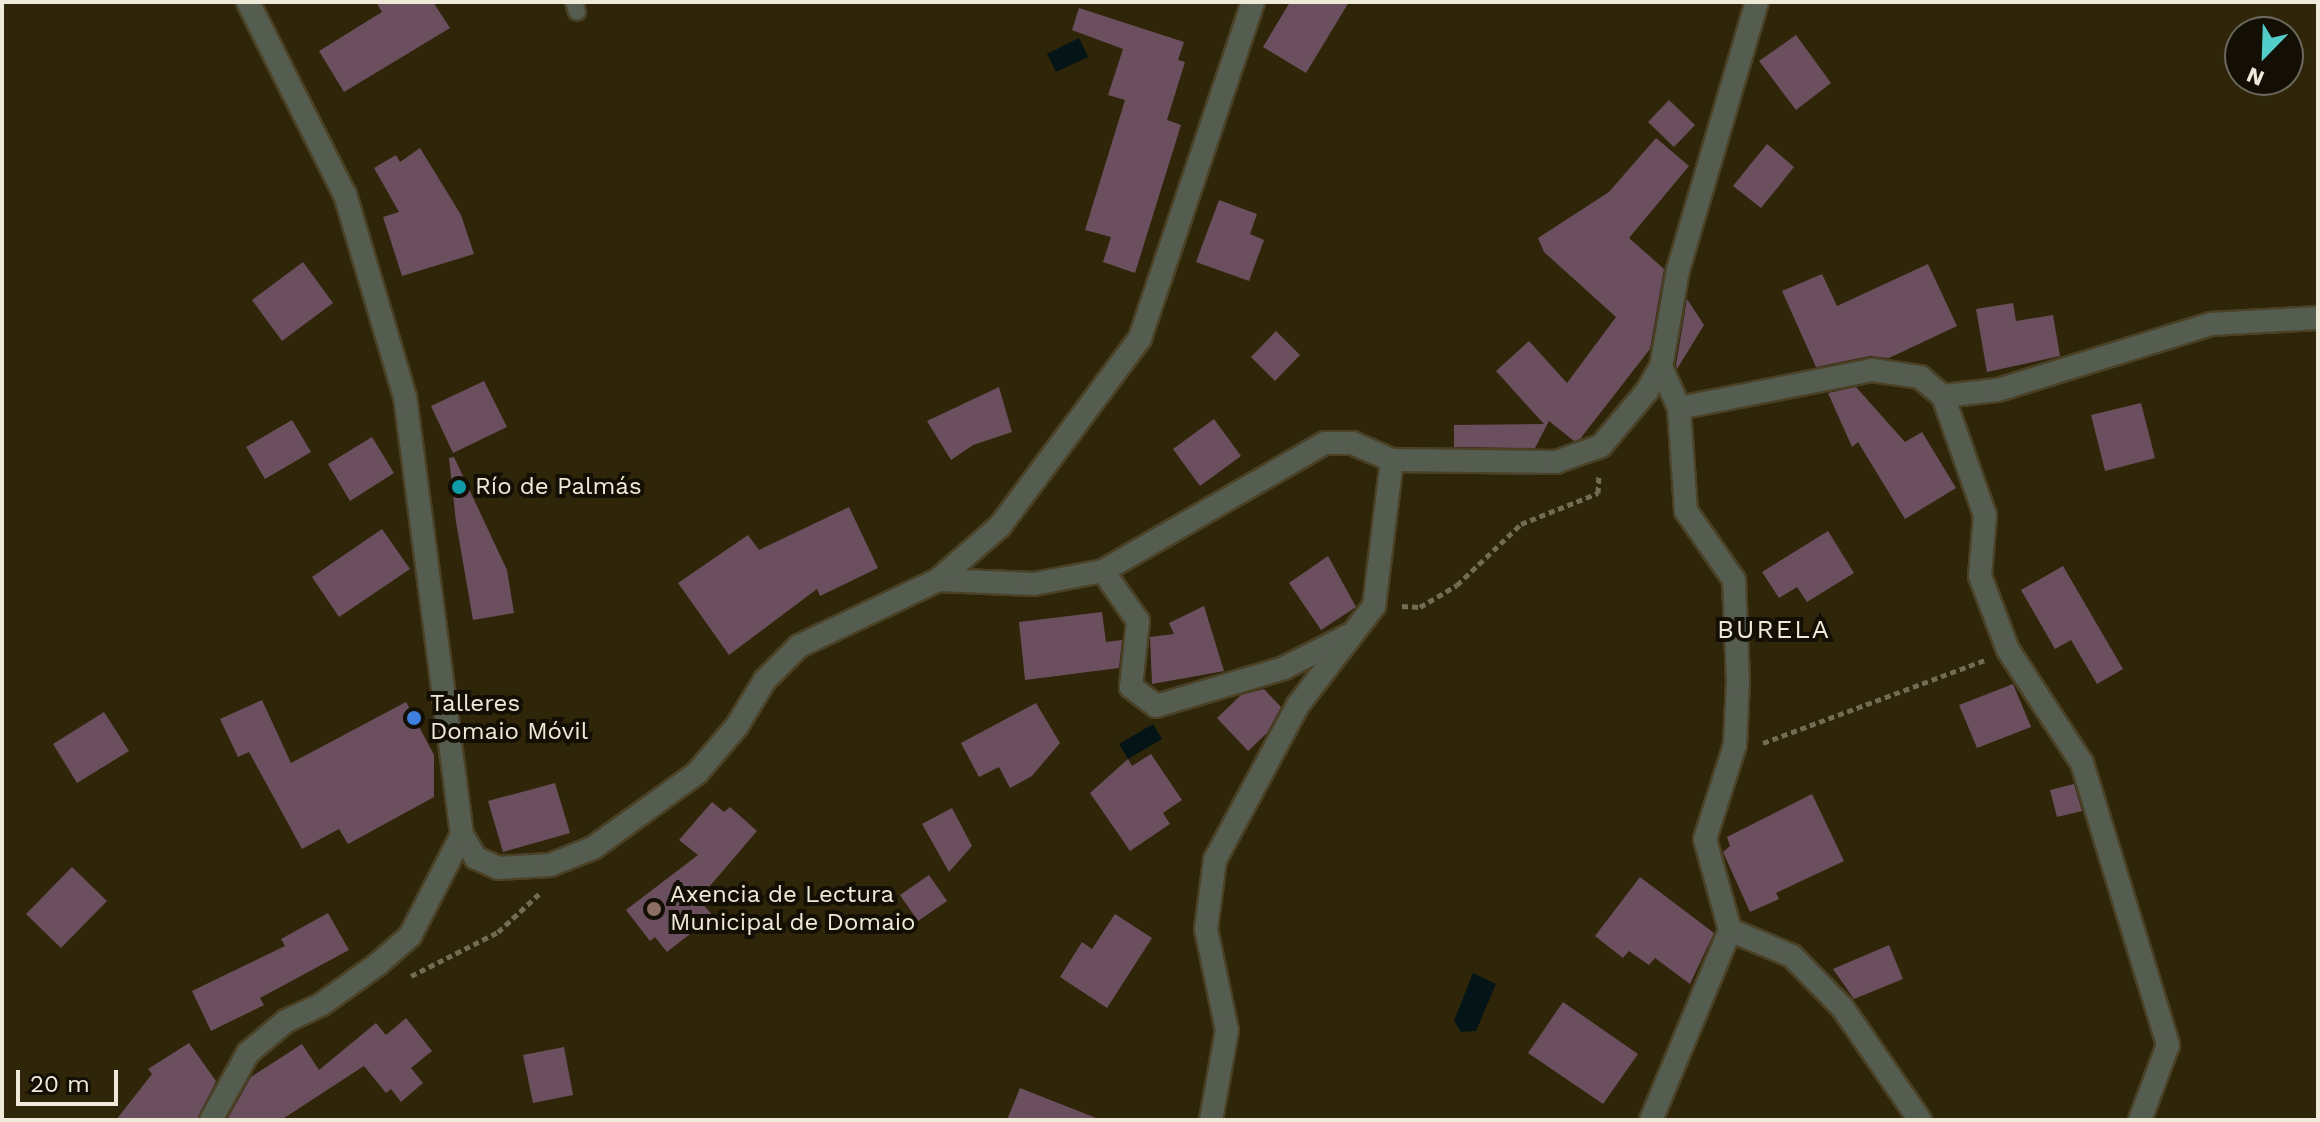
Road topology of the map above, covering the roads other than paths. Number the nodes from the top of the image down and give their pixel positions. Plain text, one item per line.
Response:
1 (248, 2) edge
2 (1253, 2) edge
3 (1757, 2) edge
4 (2318, 318) edge
5 (1661, 367) junction
6 (1943, 396) junction
7 (1679, 408) junction
8 (1392, 460) junction
9 (1103, 571) junction
10 (938, 580) junction
11 (1354, 632) junction
12 (462, 835) junction
13 (1730, 930) junction
14 (211, 1120) edge
15 (1211, 1120) edge
16 (1651, 1120) edge
17 (1920, 1120) edge
18 (2140, 1120) edge

1 - 12 street
2 - 10 street
3 - 5 street
4 - 6 street
5 - 7 street
5 - 8 street
6 - 7 street
6 - 18 street
7 - 13 street
8 - 9 street
8 - 11 street
9 - 10 street
9 - 11 street
10 - 12 street
11 - 15 street
12 - 14 street
13 - 16 street
13 - 17 street

